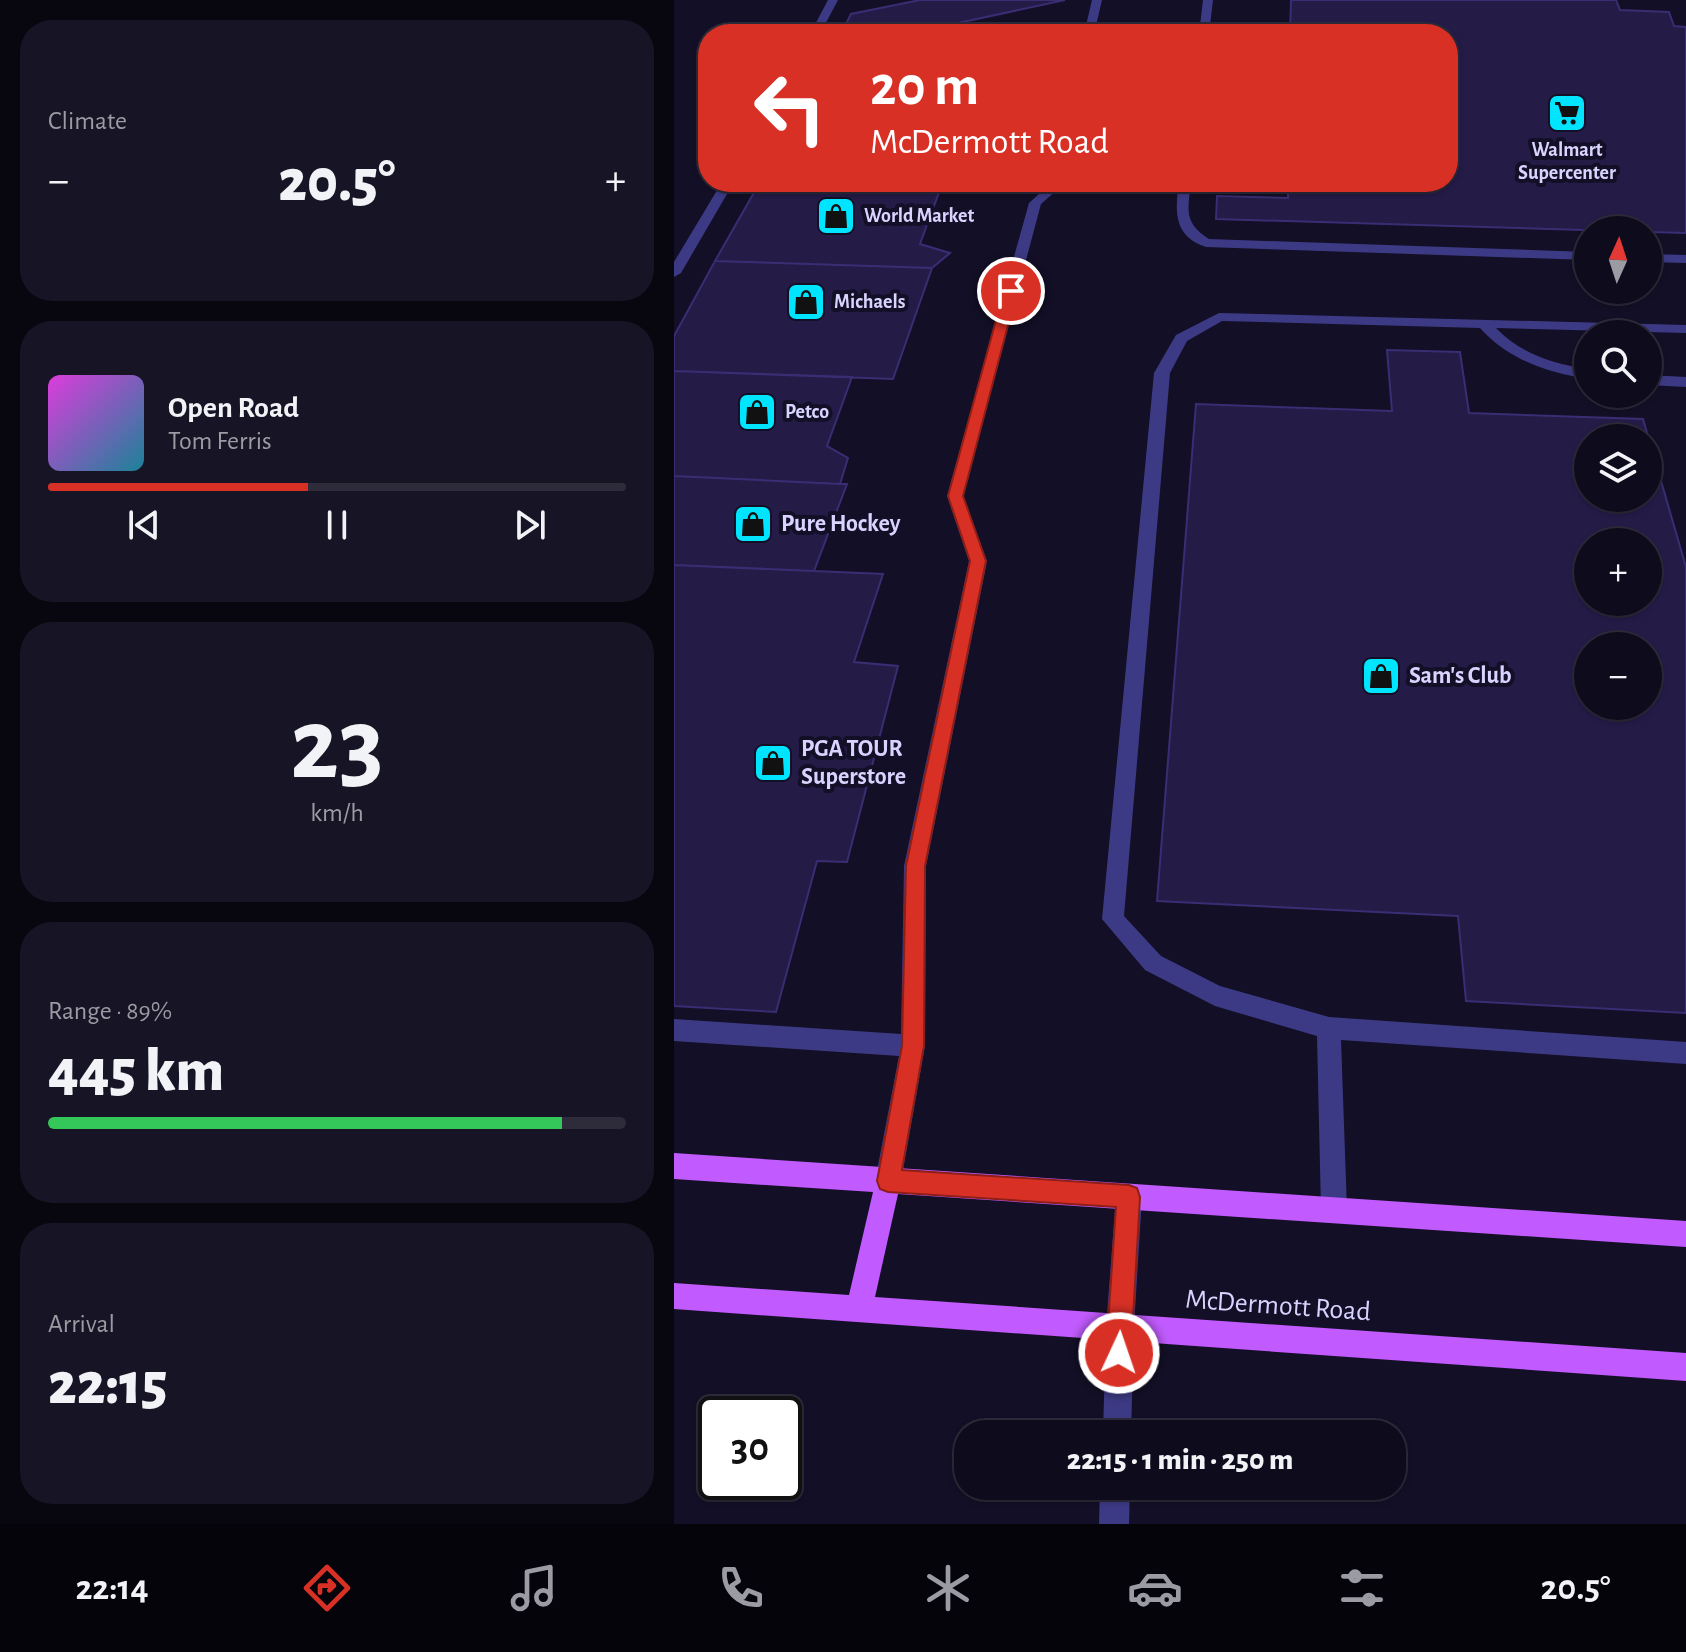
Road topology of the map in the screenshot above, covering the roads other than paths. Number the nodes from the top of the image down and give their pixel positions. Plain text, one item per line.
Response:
1 (833, 0) edge
2 (1097, 0) edge
3 (1208, 0) edge
4 (820, 24) edge
5 (1091, 24) edge
6 (1205, 24) edge
7 (722, 192) edge
8 (1048, 192) edge
9 (1184, 192) edge
10 (1574, 256) edge
11 (1662, 258) edge
12 (1686, 259) edge
13 (674, 273) edge
14 (1484, 324) junction
15 (1686, 329) edge
16 (1574, 372) edge
17 (1662, 381) edge
18 (1686, 382) edge
19 (1329, 1028) junction
20 (674, 1030) edge
21 (913, 1046) junction
22 (1686, 1053) edge
23 (674, 1166) edge
24 (888, 1181) junction
25 (1129, 1197) junction
26 (1334, 1210) junction
27 (1686, 1234) edge
28 (674, 1296) edge
29 (859, 1309) junction
30 (1120, 1327) junction
31 (1686, 1367) edge
32 (1117, 1420) edge
33 (1115, 1500) edge
34 (1114, 1524) edge

1 - 4 street
2 - 5 street
3 - 6 street
7 - 13 street
8 - 21 street
9 - 10 street
11 - 12 street
14 - 15 street
14 - 16 street
14 - 19 street
17 - 18 street
19 - 22 street
19 - 26 street
20 - 21 street
21 - 24 street
23 - 24 main road
24 - 25 main road
24 - 29 main road
25 - 26 main road
25 - 30 street
26 - 27 main road
28 - 29 main road, McDermott Road
29 - 30 main road, McDermott Road
30 - 31 main road, McDermott Road
30 - 32 street
33 - 34 street

